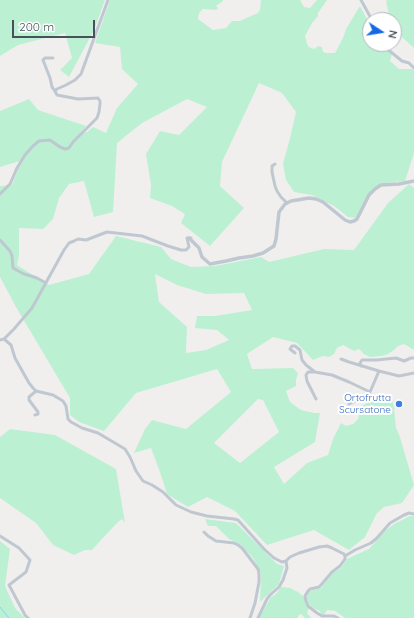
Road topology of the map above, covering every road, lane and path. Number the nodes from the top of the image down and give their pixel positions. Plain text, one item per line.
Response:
1 (108, 0) edge
2 (361, 0) edge
3 (368, 12) edge
4 (391, 52) edge
5 (53, 58) dead end
6 (414, 68) edge
7 (55, 91) junction
8 (275, 164) dead end
9 (414, 181) edge
10 (0, 194) edge
11 (287, 203) junction
12 (190, 238) joint
13 (0, 240) edge
14 (46, 283) junction
15 (4, 339) junction
16 (0, 340) edge
17 (295, 353) dead end
18 (414, 358) edge
19 (341, 359) dead end
20 (361, 366) junction
21 (379, 371) junction
22 (315, 372) junction
23 (414, 373) edge
24 (36, 391) junction
25 (370, 392) junction
26 (316, 399) dead end
27 (349, 404) dead end
28 (35, 415) dead end
29 (414, 514) edge
30 (204, 532) dead end
31 (0, 536) edge
32 (345, 556) junction
33 (286, 561) junction
34 (28, 618) edge
35 (250, 618) edge
36 (258, 618) edge
37 (338, 618) edge

1 - 7 street
2 - 3 street
4 - 6 street
5 - 7 street
7 - 10 street
8 - 11 street
9 - 11 street
11 - 12 street
12 - 14 street
13 - 14 street
14 - 15 street
15 - 16 street
15 - 24 street
17 - 22 street
18 - 20 street
19 - 20 street
20 - 21 street
21 - 23 street
21 - 25 street
22 - 25 street
22 - 26 street
24 - 28 street
24 - 33 street
25 - 27 street
29 - 32 street
30 - 35 street
31 - 34 street
32 - 33 street
32 - 37 street
33 - 36 street

